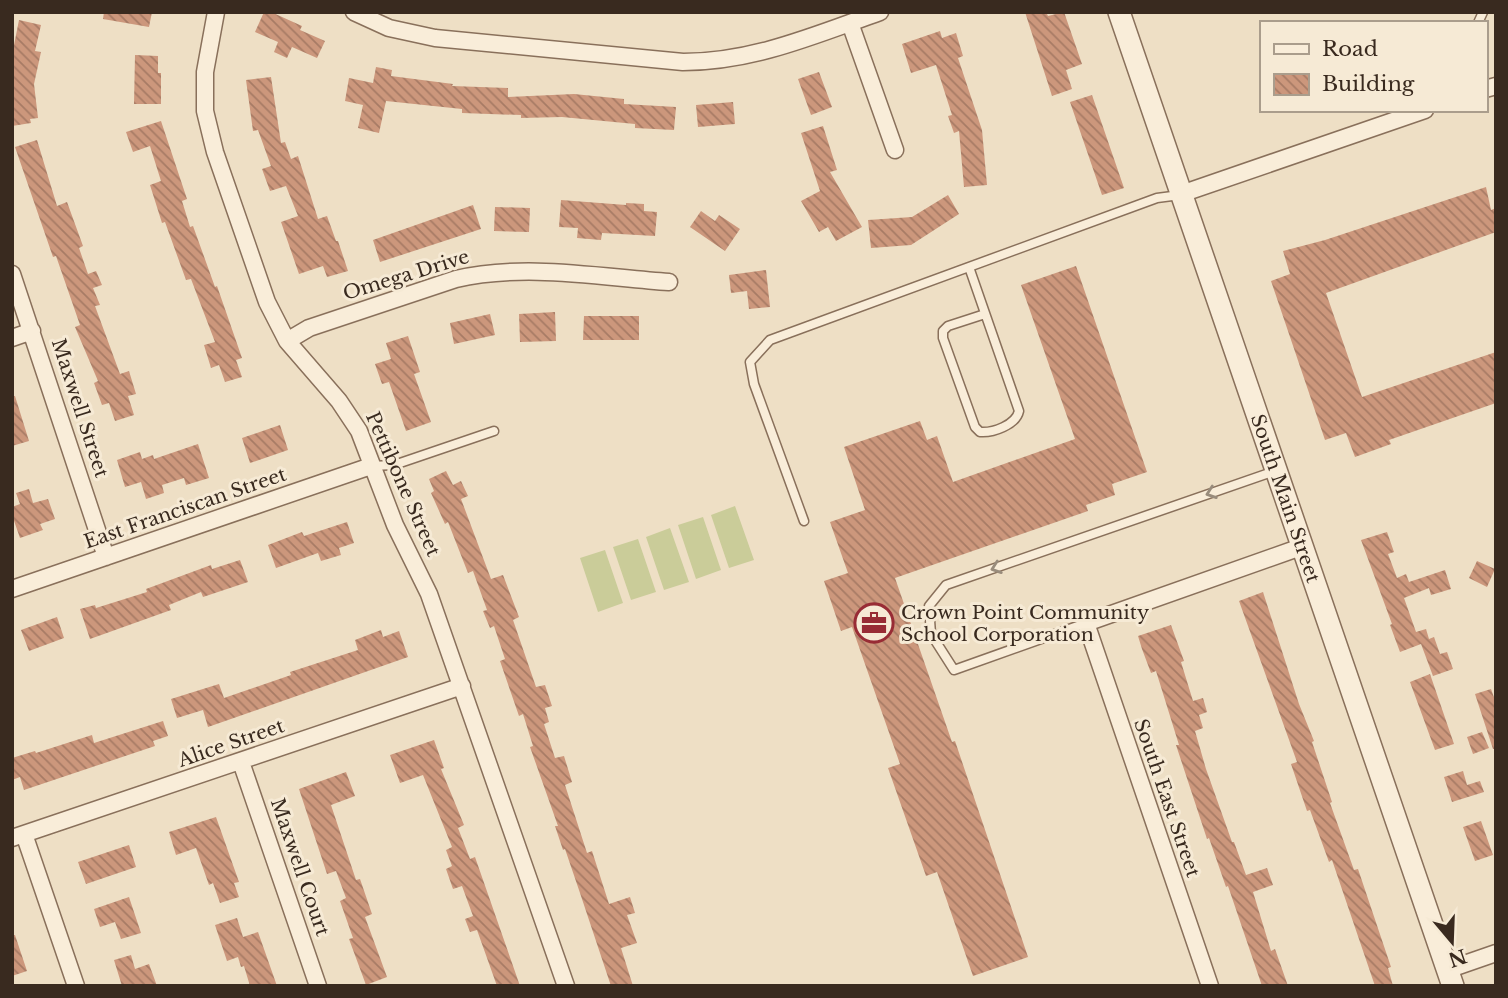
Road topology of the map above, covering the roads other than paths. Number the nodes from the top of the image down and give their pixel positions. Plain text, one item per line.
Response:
1 (216, 12) edge
2 (354, 12) edge
3 (880, 12) edge
4 (1119, 12) edge
5 (850, 23) junction
6 (1419, 112) edge
7 (895, 150) dead end
8 (1181, 194) junction
9 (969, 267) junction
10 (12, 274) edge
11 (669, 282) dead end
12 (985, 314) junction
13 (32, 331) junction
14 (12, 338) edge
15 (287, 341) junction
16 (494, 431) dead end
17 (371, 467) junction
18 (1275, 471) junction
19 (804, 521) dead end
20 (1301, 547) junction
21 (106, 557) junction
22 (12, 589) edge
23 (1086, 624) junction
24 (462, 686) junction
25 (241, 762) junction
26 (18, 836) edge
27 (1496, 953) edge
28 (1450, 978) edge
29 (76, 986) edge
30 (318, 986) edge
31 (566, 986) edge
32 (1210, 986) edge

1 - 15 street, Pettibone Street
2 - 5 street
3 - 5 street
4 - 8 street, South Main Street
5 - 7 street
6 - 8 street
8 - 9 lane
8 - 18 street, South Main Street
9 - 12 lane
9 - 19 lane
10 - 13 street, Maxwell Street
11 - 15 street, Omega Drive
12 - 12 lane
13 - 14 street
13 - 21 street, Maxwell Street
15 - 17 street, Pettibone Street
16 - 17 lane
17 - 21 street, East Franciscan Street
17 - 24 street, Pettibone Street
18 - 20 street, South Main Street
18 -> 23 lane
20 - 23 street
20 - 28 street, South Main Street
21 - 22 street, East Franciscan Street
23 - 32 street, South East Street
24 - 25 street, Alice Street
24 - 31 street, Pettibone Street
25 - 26 street, Alice Street
25 - 30 street, Maxwell Court
26 - 29 street
27 - 28 street

